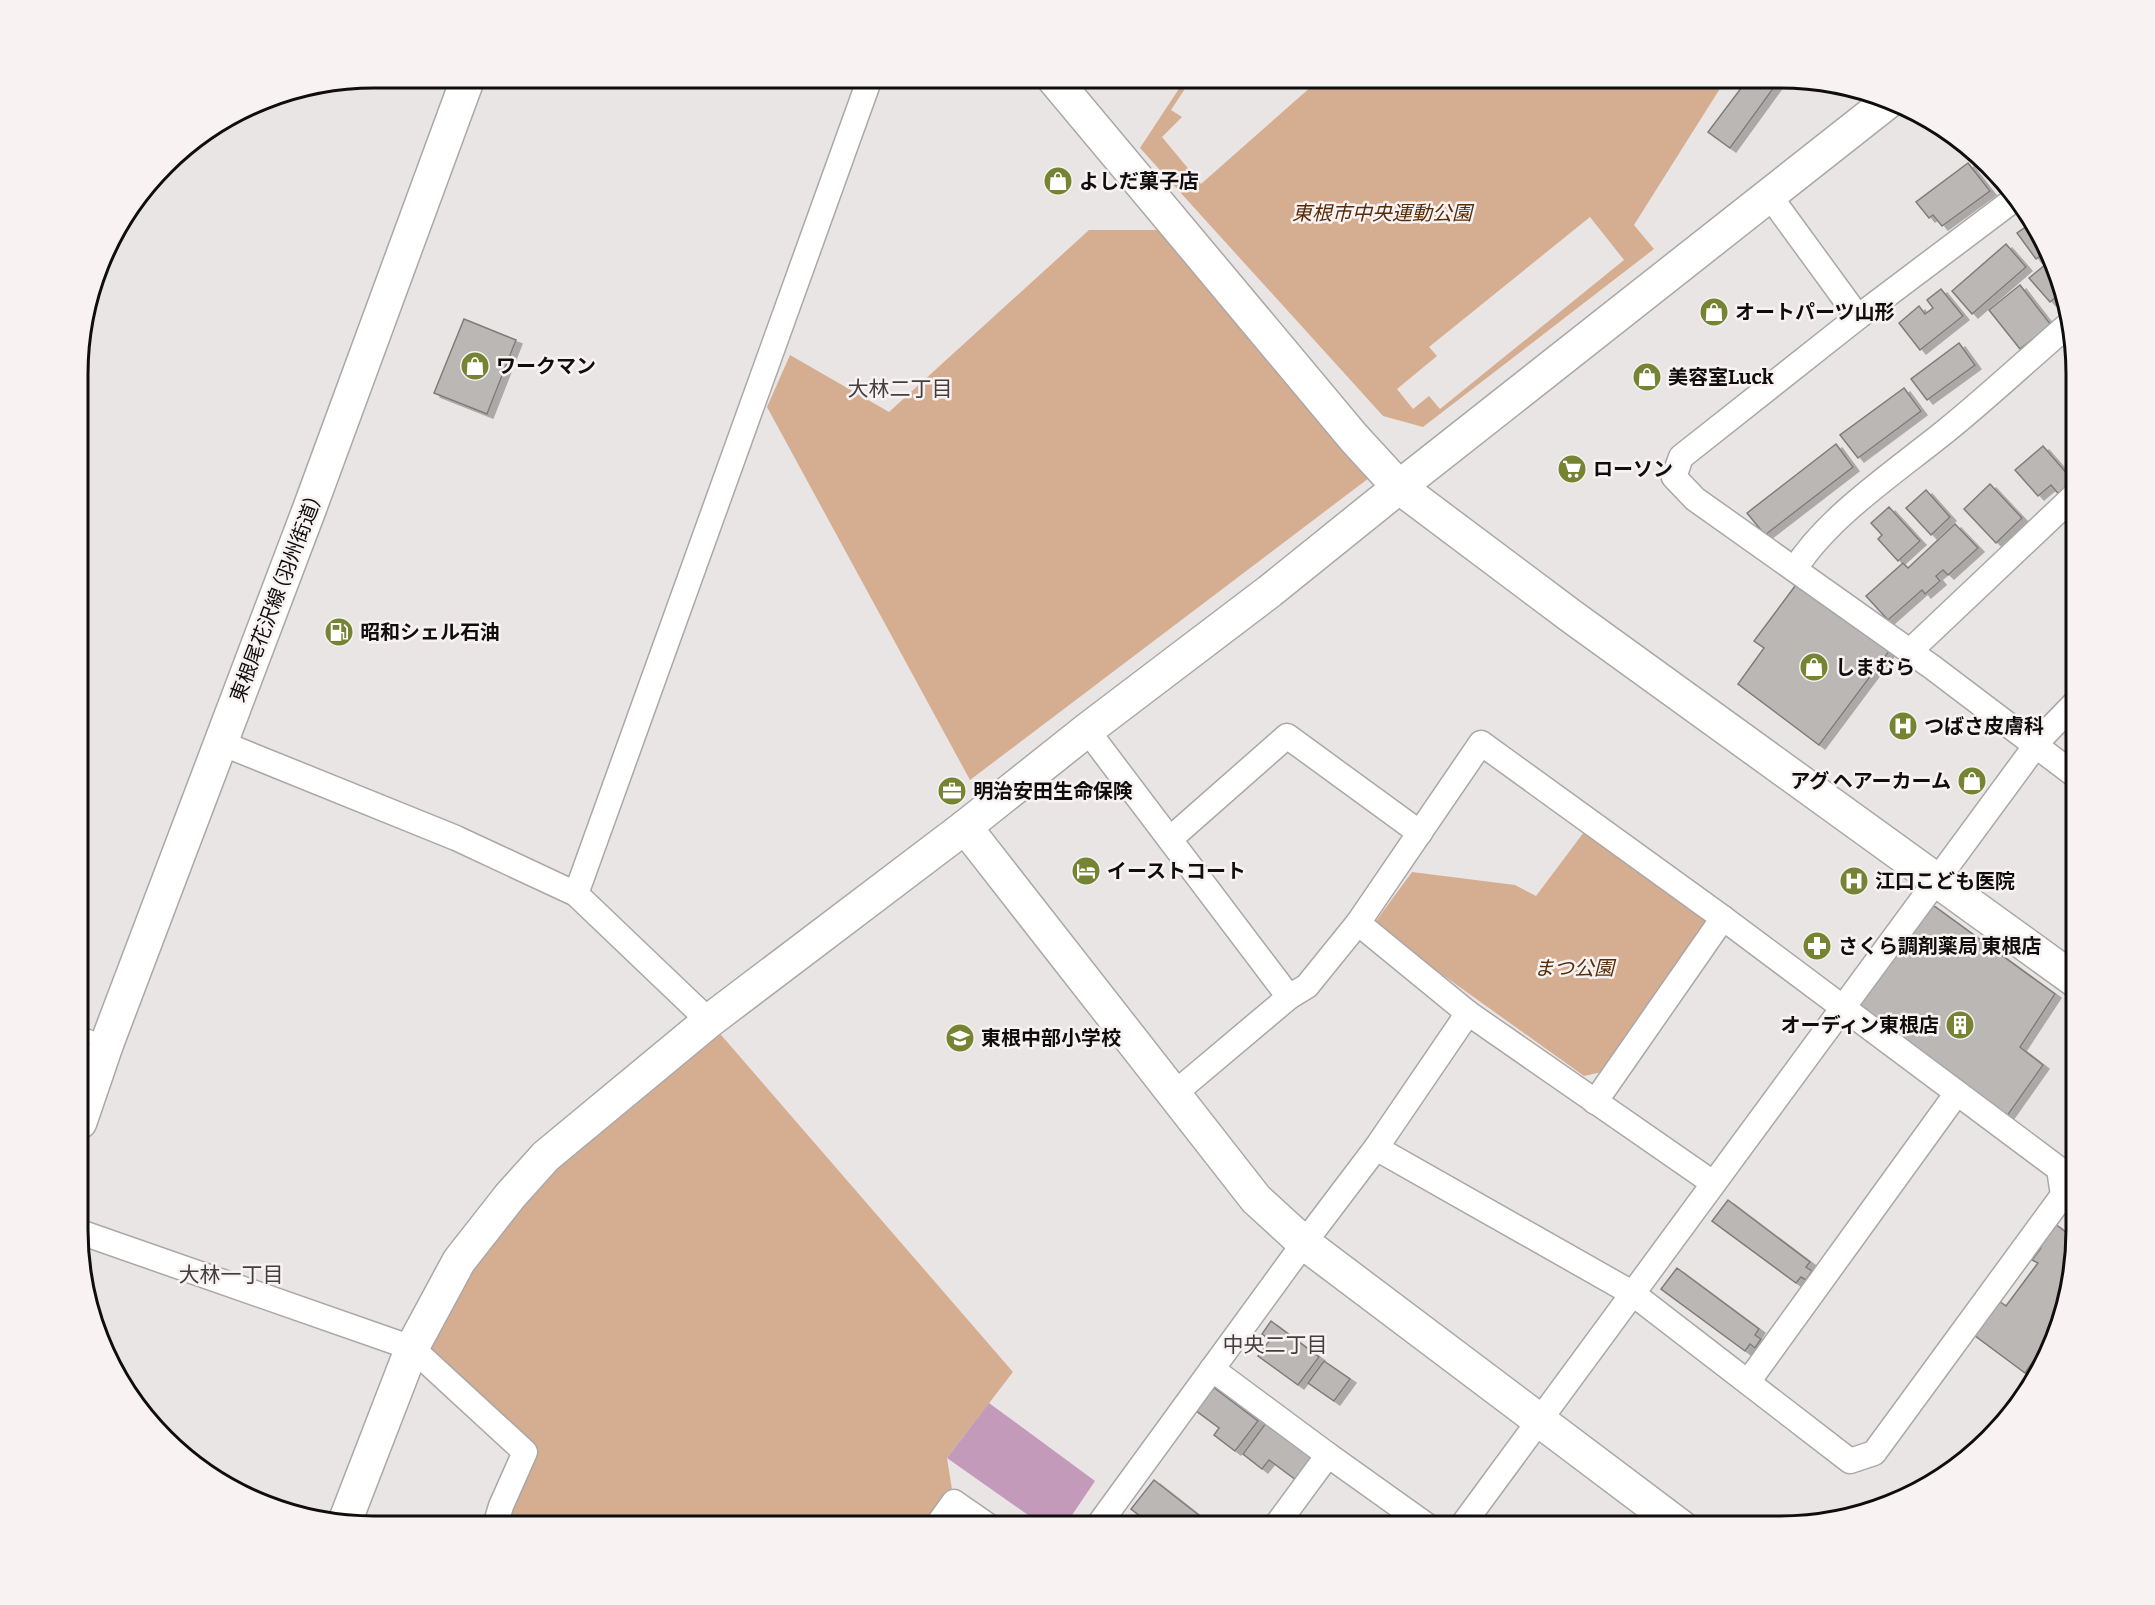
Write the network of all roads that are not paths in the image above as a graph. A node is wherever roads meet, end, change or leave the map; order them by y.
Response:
1 (464, 88) edge
2 (866, 88) edge
3 (1061, 88) edge
4 (1881, 107) edge
5 (1769, 195) junction
6 (2009, 203) edge
7 (1858, 317) junction
8 (2063, 330) edge
9 (1399, 487) junction
10 (2066, 504) edge
11 (1794, 569) junction
12 (1910, 651) junction
13 (2066, 713) edge
14 (1087, 730) junction
15 (221, 743) junction
16 (2035, 747) junction
17 (2066, 769) edge
18 (965, 827) junction
19 (1420, 833) junction
20 (1170, 839) junction
21 (1937, 879) junction
22 (576, 894) junction
23 (1723, 918) junction
24 (1358, 923) junction
25 (2066, 974) edge
26 (1289, 997) junction
27 (1842, 1008) junction
28 (1468, 1013) junction
29 (709, 1021) junction
30 (94, 1038) edge
31 (88, 1077) edge
32 (1175, 1093) junction
33 (1957, 1093) junction
34 (1595, 1101) junction
35 (1376, 1148) junction
36 (1713, 1183) junction
37 (88, 1235) edge
38 (1304, 1243) junction
39 (1632, 1293) junction
40 (412, 1348) junction
41 (1212, 1369) junction
42 (1748, 1382) junction
43 (1539, 1420) junction
44 (1328, 1455) junction
45 (347, 1515) edge
46 (498, 1516) edge
47 (944, 1516) edge
48 (974, 1516) edge
49 (1105, 1516) edge
50 (1283, 1516) edge
51 (1414, 1516) edge
52 (1469, 1516) edge
53 (1666, 1516) edge

1 - 15 street, 東根尾花沢線 (羽州街道)
2 - 22 street
3 - 9 street
4 - 5 street
5 - 7 street
5 - 9 street
6 - 7 street
7 - 11 street
8 - 11 street
9 - 14 street
9 - 21 street
10 - 12 street
11 - 12 street
12 - 16 street
13 - 16 street
14 - 18 street
14 - 20 street
15 - 22 street
15 - 30 street, 東根尾花沢線 (羽州街道)
16 - 17 street
16 - 21 street
18 - 29 street
18 - 32 street
19 - 20 street
19 - 23 street
19 - 24 street
20 - 26 street
21 - 25 street
21 - 27 street
22 - 29 street
23 - 27 street
23 - 34 street
24 - 26 street
24 - 28 street
26 - 32 street
27 - 33 street
27 - 36 street
28 - 34 street
28 - 35 street
29 - 40 street
30 - 31 street, 東根尾花沢線 (羽州街道)
32 - 38 street
33 - 42 street
33 - 42 street
34 - 36 street
35 - 38 street
35 - 39 street
36 - 39 street
37 - 40 street
38 - 41 street
38 - 43 street
39 - 42 street
39 - 43 street
40 - 45 street
40 - 46 street
41 - 44 street
41 - 49 street
43 - 52 street
43 - 53 street
44 - 50 street
44 - 51 street
47 - 48 street

